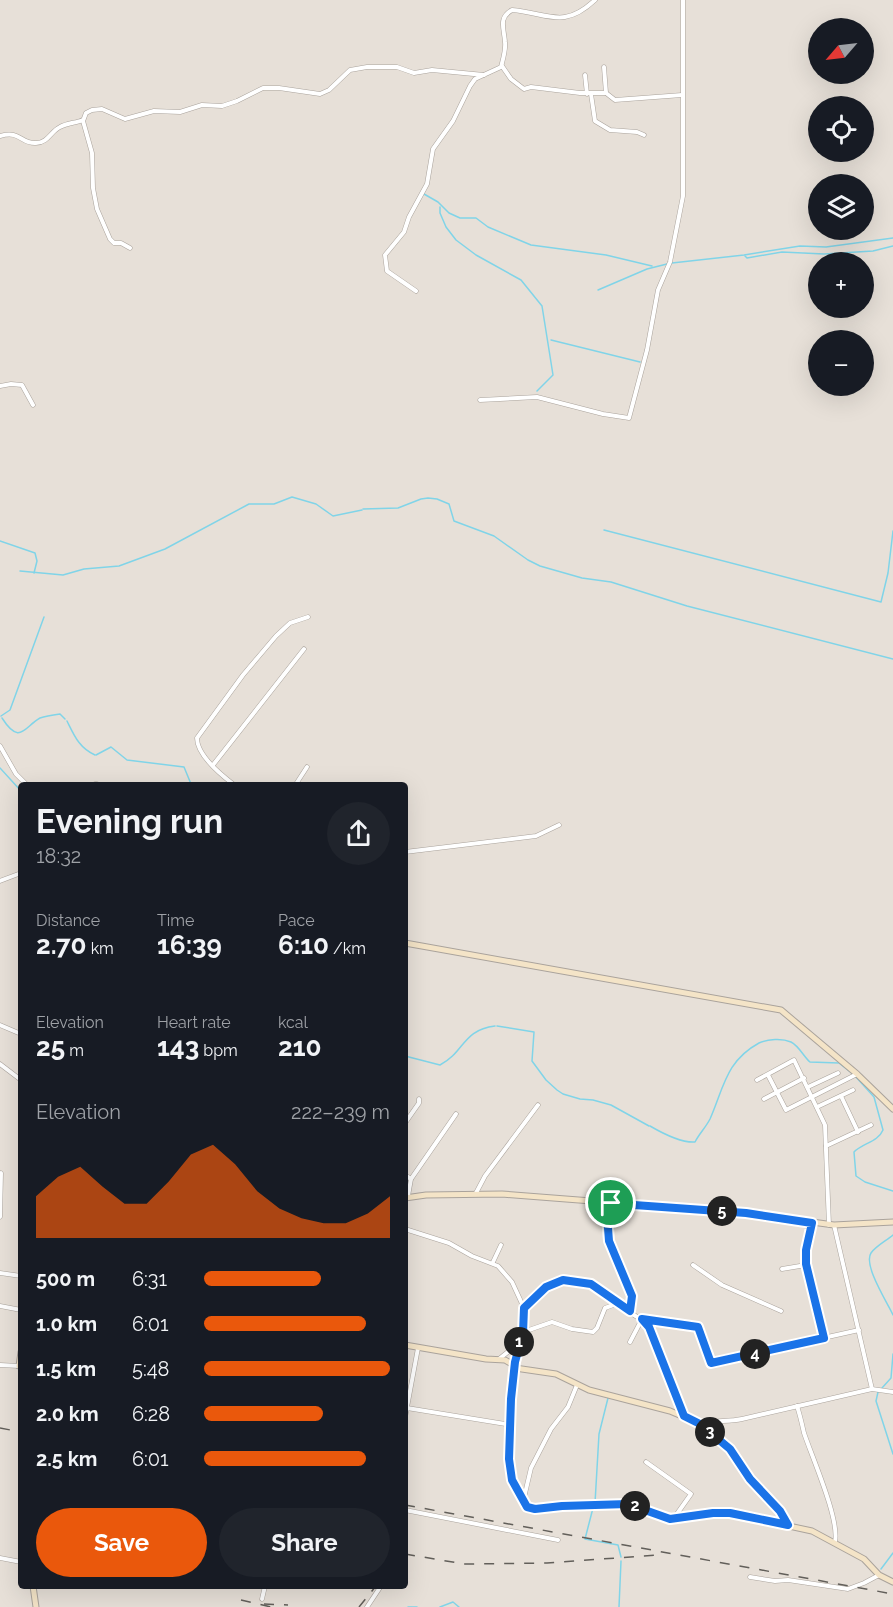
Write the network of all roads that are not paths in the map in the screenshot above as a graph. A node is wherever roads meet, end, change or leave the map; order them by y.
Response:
1 (595, 0) edge
2 (683, 0) edge
3 (501, 65) junction
4 (604, 67) dead end
5 (484, 75) junction
6 (585, 75) dead end
7 (606, 93) junction
8 (589, 94) junction
9 (682, 95) junction
10 (83, 120) junction
11 (644, 135) dead end
12 (0, 136) edge
13 (130, 248) dead end
14 (416, 291) dead end
15 (0, 386) edge
16 (480, 400) dead end
17 (33, 405) dead end
18 (308, 616) dead end
19 (304, 649) dead end
20 (0, 746) edge
21 (213, 765) junction
22 (307, 767) dead end
23 (24, 782) edge
24 (231, 782) edge
25 (297, 782) edge
26 (559, 825) dead end
27 (408, 852) edge
28 (18, 874) edge
29 (0, 881) edge
30 (408, 944) edge
31 (0, 1025) edge
32 (18, 1033) edge
33 (0, 1064) edge
34 (838, 1073) dead end
35 (768, 1074) junction
36 (857, 1074) junction
37 (18, 1078) edge
38 (804, 1078) junction
39 (757, 1080) dead end
40 (808, 1087) junction
41 (853, 1090) dead end
42 (777, 1093) junction
43 (841, 1096) junction
44 (813, 1097) junction
45 (419, 1099) dead end
46 (764, 1099) dead end
47 (538, 1105) dead end
48 (817, 1107) junction
49 (893, 1109) edge
50 (456, 1114) dead end
51 (408, 1119) edge
52 (872, 1125) dead end
53 (858, 1132) junction
54 (826, 1146) junction
55 (1, 1173) edge
56 (408, 1178) edge
57 (411, 1179) junction
58 (408, 1192) edge
59 (476, 1193) junction
60 (408, 1197) edge
61 (606, 1203) junction
62 (0, 1217) edge
63 (893, 1222) edge
64 (812, 1223) junction
65 (831, 1225) junction
66 (408, 1230) edge
67 (501, 1245) dead end
68 (493, 1262) junction
69 (693, 1265) dead end
70 (806, 1265) junction
71 (782, 1269) dead end
72 (0, 1273) edge
73 (18, 1276) edge
74 (616, 1304) junction
75 (0, 1306) edge
76 (524, 1308) junction
77 (18, 1309) edge
78 (630, 1311) junction
79 (781, 1311) dead end
80 (642, 1319) junction
81 (859, 1330) junction
82 (523, 1333) junction
83 (824, 1338) junction
84 (519, 1342) junction
85 (630, 1342) dead end
86 (408, 1346) edge
87 (418, 1348) junction
88 (496, 1360) junction
89 (0, 1365) edge
90 (18, 1366) edge
91 (515, 1368) junction
92 (577, 1385) junction
93 (872, 1389) junction
94 (893, 1392) edge
95 (408, 1403) edge
96 (797, 1406) junction
97 (408, 1408) edge
98 (684, 1416) junction
99 (700, 1424) junction
100 (512, 1425) junction
101 (646, 1462) dead end
102 (523, 1502) junction
103 (408, 1511) edge
104 (674, 1519) junction
105 (788, 1525) junction
106 (558, 1540) dead end
107 (835, 1542) junction
108 (0, 1558) edge
109 (18, 1561) edge
110 (879, 1575) junction
111 (750, 1577) dead end
112 (893, 1582) edge
113 (33, 1589) edge
114 (264, 1589) edge
115 (379, 1589) edge
116 (262, 1599) dead end
117 (36, 1607) edge
118 (368, 1607) edge

1 - 3 street
2 - 9 street
3 - 5 street
3 - 8 street
4 - 7 street
5 - 10 street
5 - 14 street
6 - 8 street
7 - 8 street
7 - 9 street
8 - 11 street
9 - 16 street
10 - 12 street
10 - 13 street
15 - 17 street
18 - 21 street
19 - 21 street
20 - 23 street
21 - 24 street
22 - 25 street
26 - 27 street
28 - 29 street
30 - 36 street
31 - 32 street
33 - 37 street
34 - 40 street
35 - 38 street
35 - 39 street
35 - 42 street
36 - 44 street
36 - 49 street
38 - 40 street
38 - 42 street
40 - 44 street
41 - 43 street
42 - 44 street
42 - 46 street
43 - 48 street
43 - 53 street
44 - 48 street
45 - 51 street
47 - 59 street
48 - 54 street
50 - 57 street
52 - 53 street
53 - 54 street
54 - 65 street
55 - 62 street
56 - 57 street
57 - 58 street
59 - 60 street
59 - 61 street
61 - 64 street
61 - 78 street
63 - 65 street
64 - 65 street
64 - 70 street
65 - 81 street
66 - 68 street
67 - 68 street
68 - 76 street
69 - 79 street
70 - 71 street
70 - 83 street
72 - 73 street
74 - 76 street
74 - 78 street
74 - 82 street
75 - 77 street
76 - 82 street
78 - 80 street
80 - 83 street
80 - 85 street
80 - 98 street
81 - 83 street
81 - 93 street
82 - 84 street
84 - 88 street
84 - 91 street
86 - 87 street
87 - 88 street
87 - 95 street
88 - 91 street
89 - 90 street
91 - 92 street
91 - 100 street
92 - 98 street
92 - 102 street
93 - 94 street
93 - 96 street
96 - 99 street
96 - 107 street
97 - 100 street
98 - 99 street
99 - 105 street
100 - 102 street
101 - 104 street
102 - 104 street
103 - 106 street
104 - 105 street
105 - 107 street
107 - 110 street
108 - 109 street
110 - 111 street
110 - 112 street
113 - 117 street
114 - 116 street
115 - 118 street

